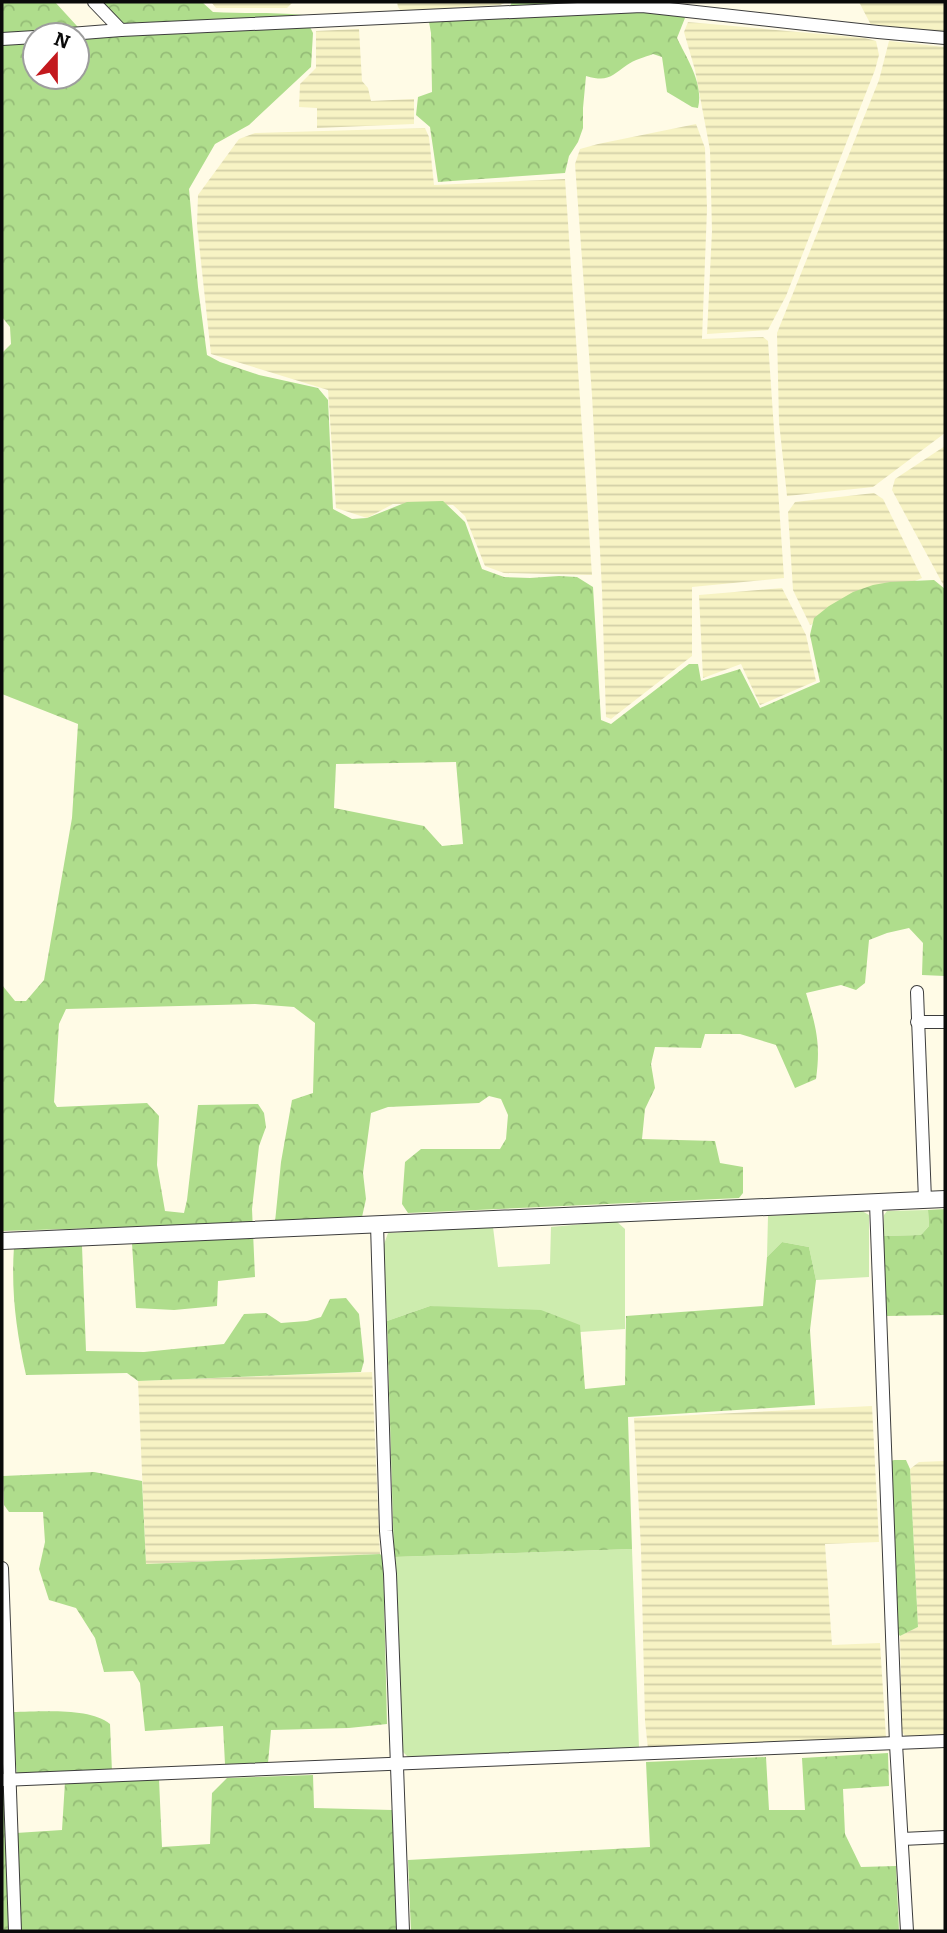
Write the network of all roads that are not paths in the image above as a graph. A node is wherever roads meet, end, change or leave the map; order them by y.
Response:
1 (94, 2) edge
2 (121, 30) junction
3 (91, 32) edge
4 (21, 38) edge
5 (945, 38) edge
6 (2, 39) edge
7 (917, 992) dead end
8 (917, 1022) junction
9 (945, 1022) edge
10 (945, 1199) edge
11 (925, 1200) junction
12 (876, 1203) junction
13 (377, 1224) junction
14 (2, 1241) edge
15 (2, 1568) edge
16 (945, 1741) edge
17 (896, 1744) junction
18 (397, 1764) junction
19 (5, 1779) edge
20 (945, 1837) edge
21 (902, 1839) junction
22 (15, 1931) edge
23 (403, 1931) edge
24 (907, 1931) edge

1 - 2 street
2 - 3 street
2 - 5 street
4 - 6 street
7 - 8 street
8 - 9 street
8 - 11 street
10 - 11 street
11 - 12 street
12 - 13 street
12 - 17 street
13 - 14 street
13 - 18 street
15 - 19 street
16 - 17 street
17 - 18 street
17 - 21 street
18 - 19 street
18 - 23 street
19 - 22 street
20 - 21 street
21 - 24 street

